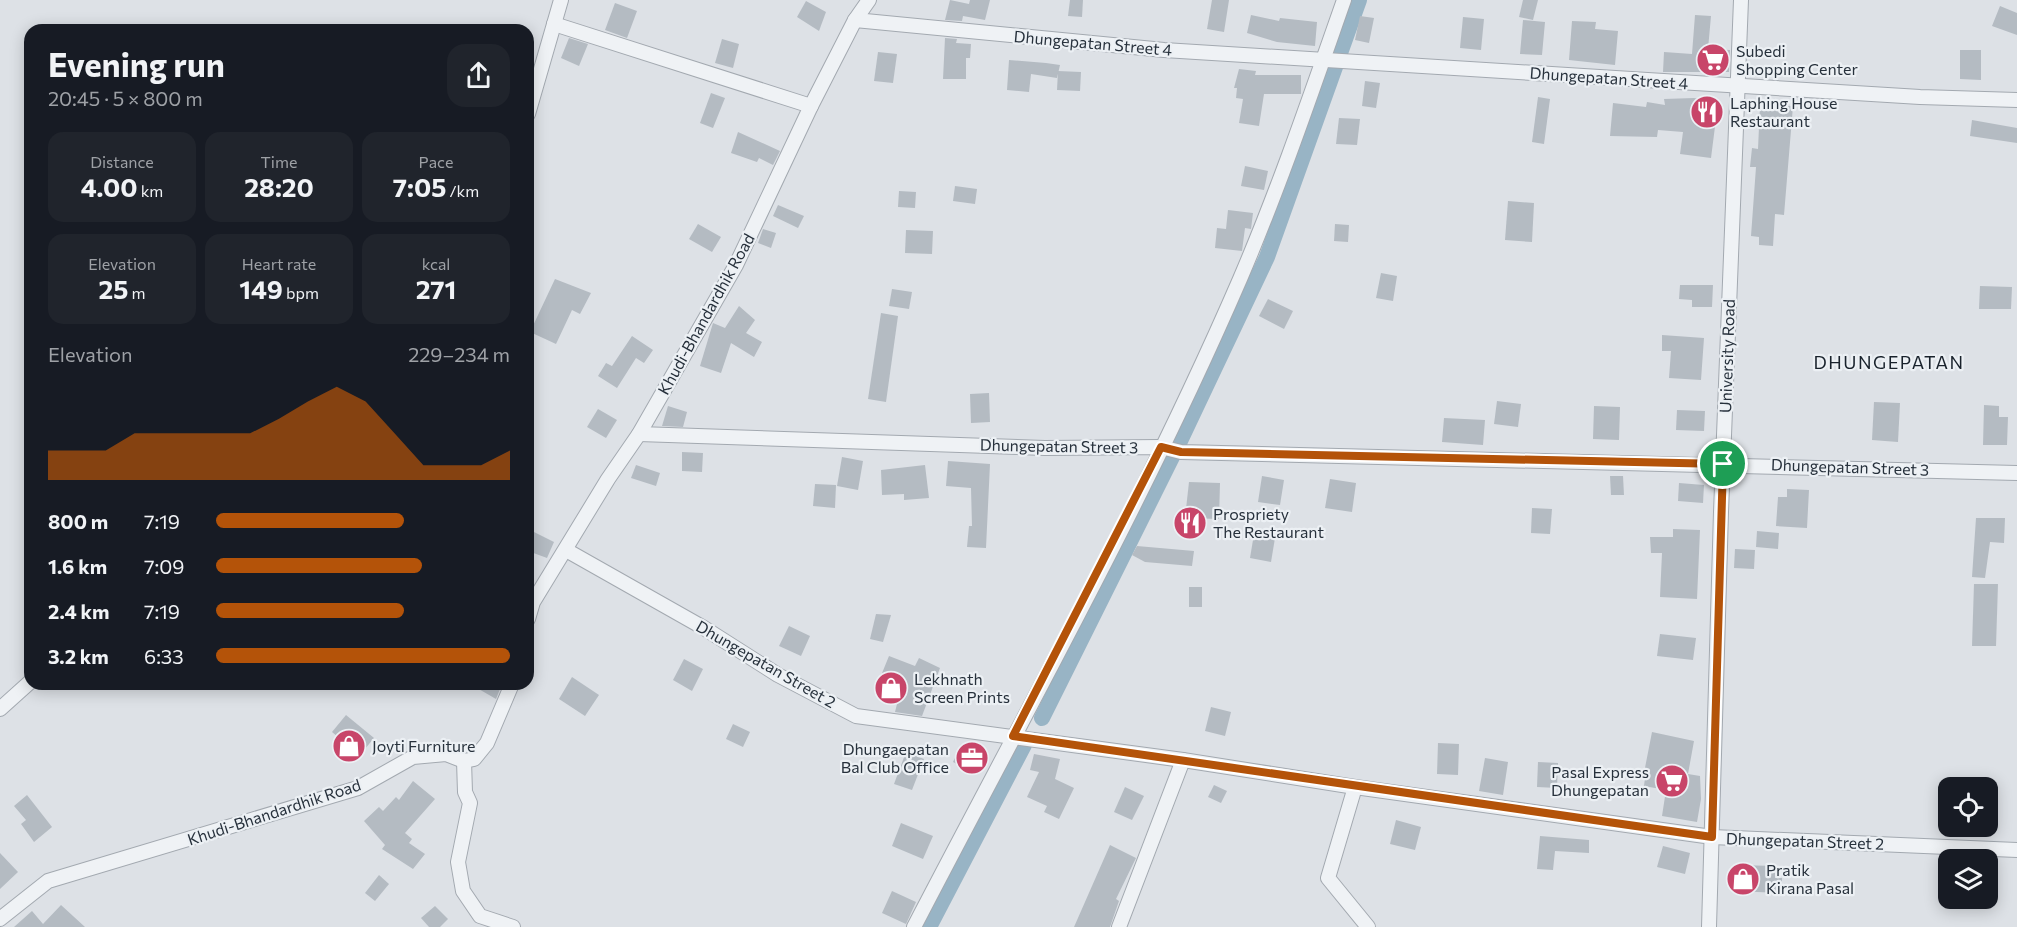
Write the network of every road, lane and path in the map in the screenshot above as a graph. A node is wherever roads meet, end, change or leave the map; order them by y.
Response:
1 (561, 0) edge
2 (869, 0) edge
3 (1344, 0) edge
4 (1741, 0) edge
5 (855, 20) junction
6 (554, 24) junction
7 (1333, 60) junction
8 (1738, 86) junction
9 (534, 93) edge
10 (2017, 100) edge
11 (811, 106) junction
12 (639, 434) junction
13 (1161, 447) junction
14 (1723, 464) junction
15 (2017, 472) edge
16 (566, 550) junction
17 (534, 600) edge
18 (24, 687) edge
19 (509, 690) edge
20 (0, 709) edge
21 (1013, 736) junction
22 (1183, 760) junction
23 (464, 761) junction
24 (1355, 787) junction
25 (1712, 837) junction
26 (2017, 850) edge
27 (1, 916) edge
28 (513, 927) edge
29 (914, 927) edge
30 (1119, 927) edge
31 (1368, 927) edge
32 (1709, 927) edge

1 - 6 street
2 - 5 street, Khudi-Bhandardhik Road
3 - 7 street
4 - 8 street, University Road
5 - 7 street, Dhungepatan Street 4
5 - 11 street, Khudi-Bhandardhik Road
6 - 9 street
6 - 11 street
7 - 8 street, Dhungepatan Street 4
7 - 13 street
8 - 10 street, Dhungepatan Street 4
8 - 14 street, University Road
11 - 12 street, Khudi-Bhandardhik Road
12 - 13 street, Dhungepatan Street 3
12 - 16 street, Khudi-Bhandardhik Road
13 - 14 street, Dhungepatan Street 3
13 - 21 street
14 - 15 street, Dhungepatan Street 3
14 - 25 street, University Road
16 - 17 street, Khudi-Bhandardhik Road
16 - 21 street, Dhungepatan Street 2
18 - 20 street
19 - 23 street
21 - 22 street, Dhungepatan Street 2
21 - 29 street
22 - 24 street, Dhungepatan Street 2
22 - 30 street
23 - 27 street, Khudi-Bhandardhik Road
23 - 28 street
24 - 25 street, Dhungepatan Street 2
24 - 31 street
25 - 26 street, Dhungepatan Street 2
25 - 32 street, University Road

